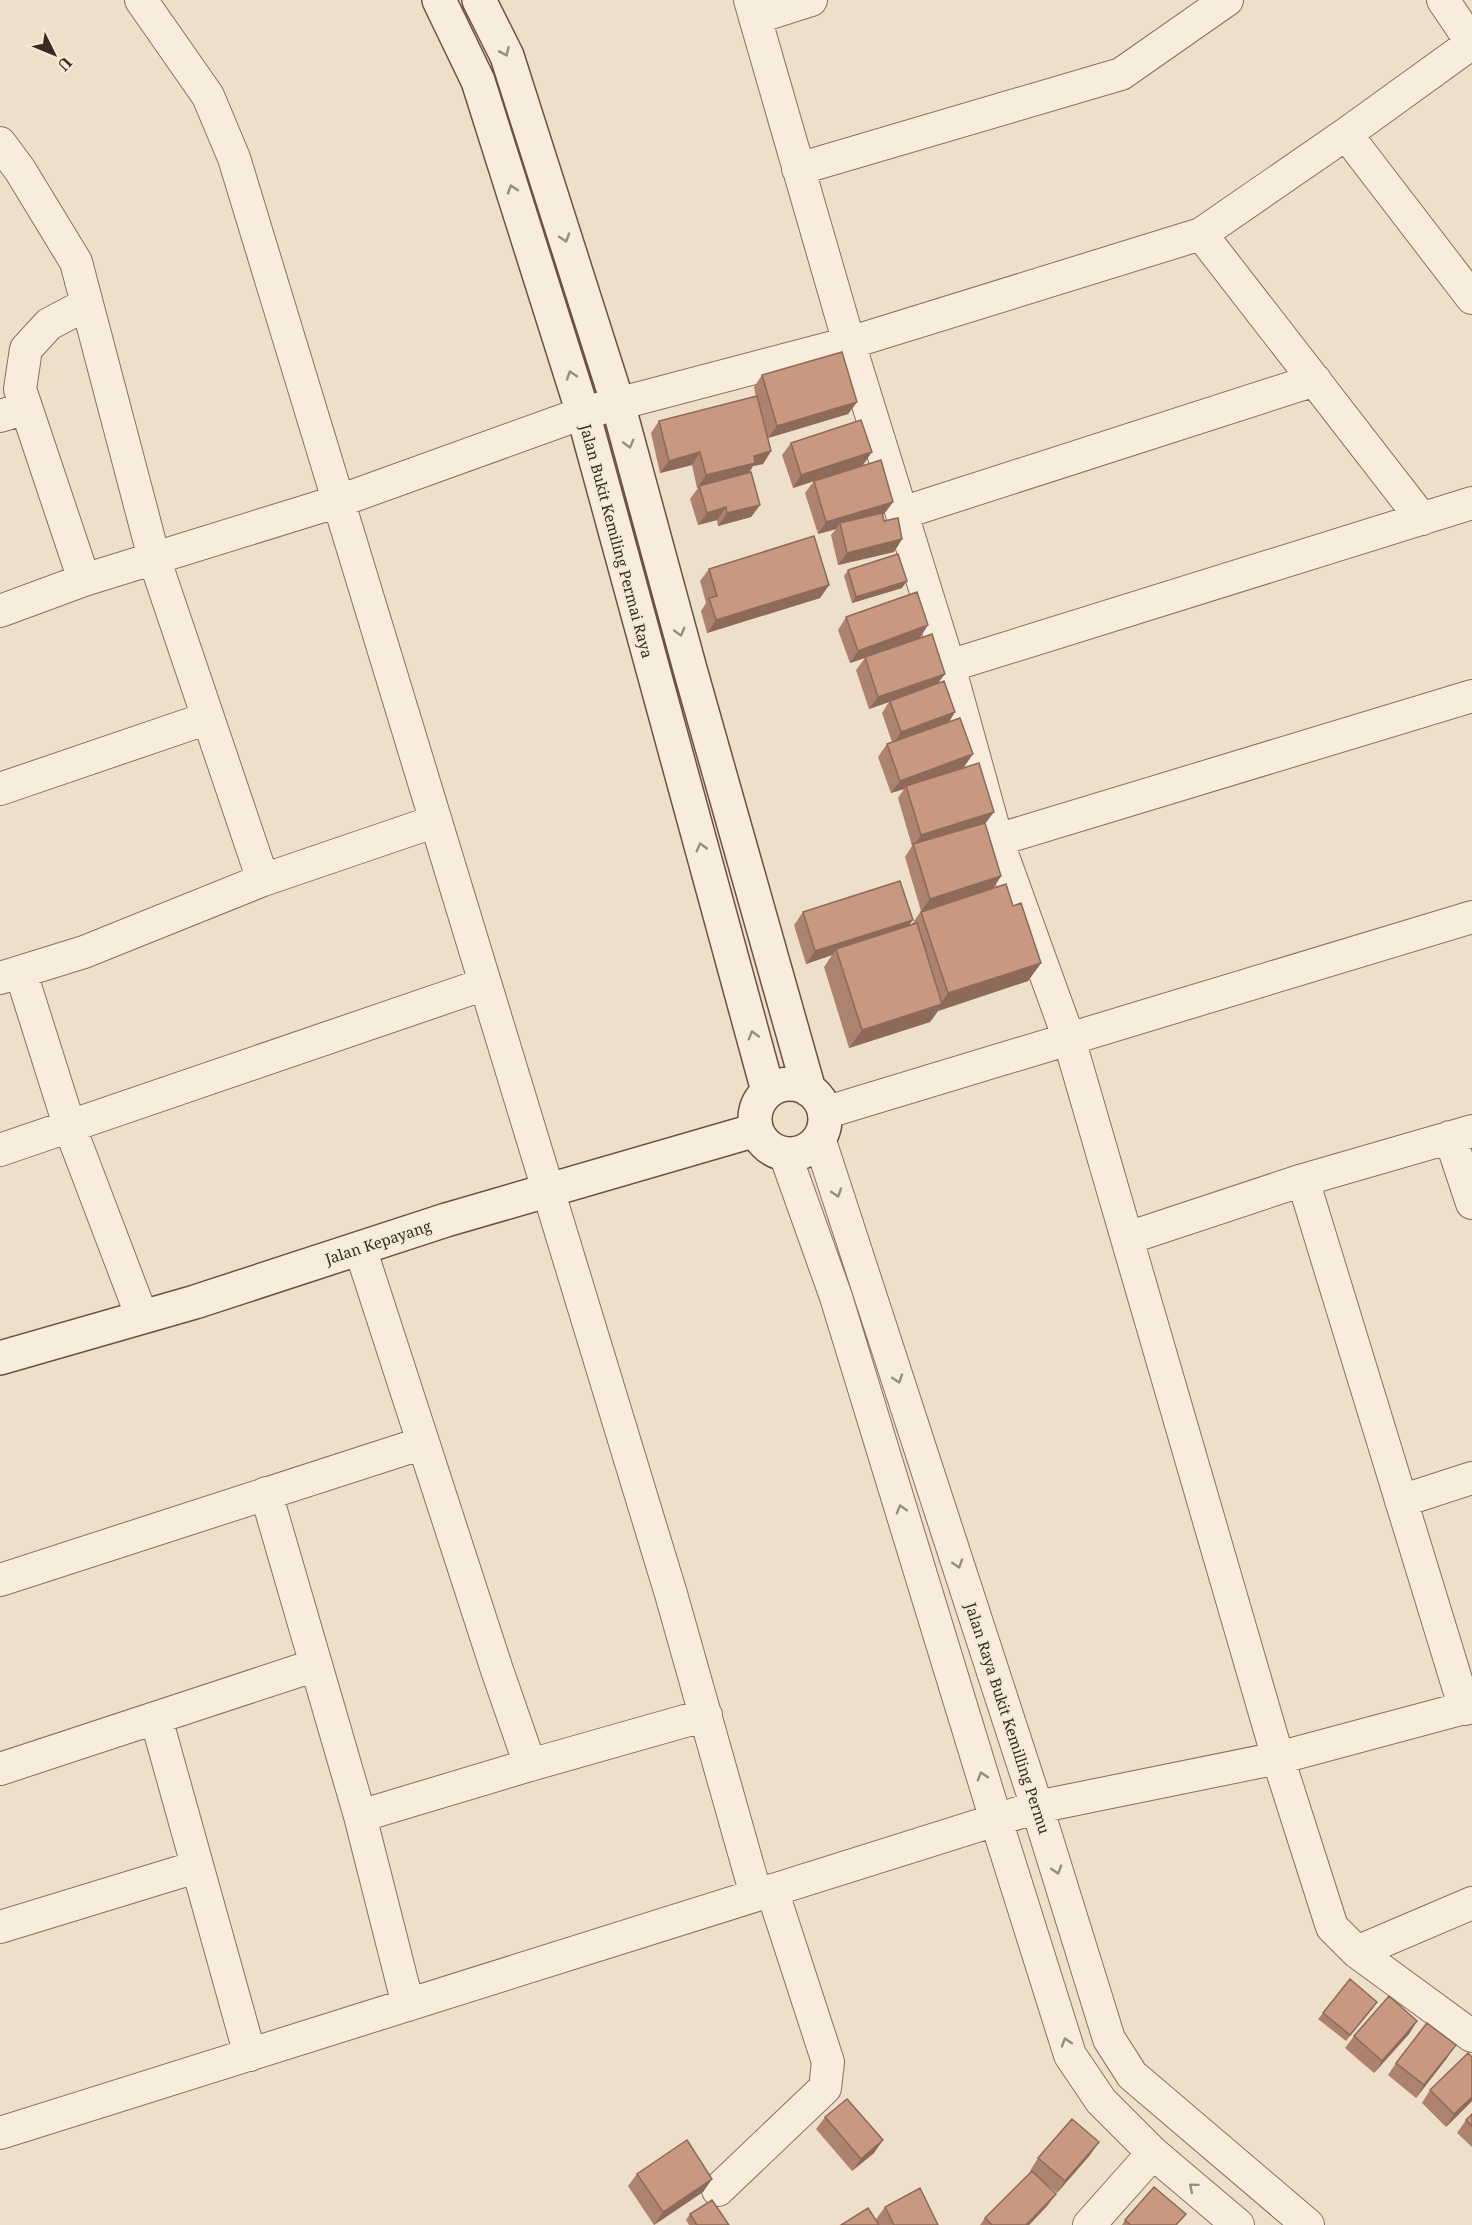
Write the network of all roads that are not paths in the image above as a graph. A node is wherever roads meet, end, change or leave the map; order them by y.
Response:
1 (141, 0) edge
2 (439, 0) edge
3 (479, 0) edge
4 (811, 0) edge
5 (1227, 0) edge
6 (1443, 0) edge
7 (752, 9) edge
8 (1472, 43) edge
9 (1346, 134) junction
10 (0, 143) edge
11 (798, 169) junction
12 (1201, 234) junction
13 (1472, 298) edge
14 (87, 304) junction
15 (849, 343) junction
16 (1315, 380) junction
17 (618, 404) junction
18 (13, 412) edge
19 (582, 413) junction
20 (339, 501) junction
21 (1472, 503) edge
22 (902, 513) junction
23 (1422, 519) junction
24 (154, 558) junction
25 (84, 580) junction
26 (0, 611) edge
27 (949, 666) junction
28 (1472, 696) edge
29 (208, 718) junction
30 (0, 789) edge
31 (436, 821) junction
32 (997, 840) junction
33 (263, 880) junction
34 (1472, 917) edge
35 (10, 976) edge
36 (485, 984) junction
37 (1069, 1039) junction
38 (768, 1091) junction
39 (818, 1113) junction
40 (69, 1125) junction
41 (756, 1130) junction
42 (1461, 1134) edge
43 (0, 1150) edge
44 (785, 1154) junction
45 (1303, 1180) junction
46 (548, 1192) junction
47 (1472, 1203) edge
48 (1128, 1238) junction
49 (360, 1248) junction
50 (142, 1317) junction
51 (0, 1358) edge
52 (423, 1443) junction
53 (1472, 1478) edge
54 (266, 1494) junction
55 (1401, 1501) junction
56 (0, 1580) edge
57 (316, 1665) junction
58 (1468, 1708) edge
59 (706, 1715) junction
60 (156, 1718) junction
61 (1278, 1758) junction
62 (530, 1765) junction
63 (0, 1769) edge
64 (1037, 1807) junction
65 (360, 1816) junction
66 (996, 1820) junction
67 (196, 1867) junction
68 (764, 1893) junction
69 (1472, 1903) edge
70 (0, 1928) edge
71 (1357, 1952) junction
72 (408, 2005) junction
73 (1467, 2023) edge
74 (250, 2055) junction
75 (0, 2133) edge
76 (1153, 2153) junction
77 (718, 2190) dead end
78 (1089, 2225) edge
79 (1238, 2225) edge
80 (1308, 2225) edge

1 - 20 street
19 -> 2 street, Jalan Bukit Kemiling Permai Raya
3 -> 17 street
4 - 7 street
5 - 11 street
6 - 8 street
7 - 11 street
8 - 9 street
9 - 12 street
9 - 13 street
10 - 14 street
11 - 15 street
12 - 15 street
12 - 16 street
14 - 18 street
14 - 24 street
15 - 17 street
15 - 22 street
16 - 22 street
16 - 23 street
17 - 19 street
17 -> 39 street
18 - 25 street
19 - 20 street
38 -> 19 street, Jalan Bukit Kemiling Permai Raya
20 - 24 street
20 - 31 street
21 - 23 street
22 - 27 street
23 - 27 street
24 - 25 street
24 - 29 street
25 - 26 street
27 - 32 street
28 - 32 street
29 - 30 street
29 - 33 street
31 - 33 street
31 - 36 street
32 - 37 street
33 - 35 street
34 - 37 street
35 - 40 street
36 - 40 street
36 - 46 street
37 - 39 street
37 - 48 street
38 - 39 street
38 - 41 street
39 - 44 street
39 -> 64 street, Jalan Raya Bukit Kemilling Permu
40 - 43 street
40 - 50 street
41 - 44 street
41 - 46 street, Jalan Kepayang
42 - 45 street
42 - 47 street
66 -> 44 street
45 - 48 street
45 - 55 street
46 - 49 street, Jalan Kepayang
46 - 59 street
48 - 61 street
49 - 50 street, Jalan Kepayang
49 - 52 street
50 - 51 street, Jalan Kepayang
52 - 54 street
52 - 62 street
53 - 55 street
54 - 56 street
54 - 57 street
55 - 58 street
57 - 60 street
57 - 65 street
58 - 61 street
59 - 62 street
59 - 68 street
60 - 63 street
60 - 67 street
61 - 64 street
61 - 71 street
62 - 65 street
64 - 66 street
64 -> 80 street, Jalan Raya Bukit Kemilling Permu
65 - 72 street
66 - 68 street
76 -> 66 street
67 - 70 street
67 - 74 street
68 - 72 street
68 - 77 street
69 - 71 street
71 - 73 street
72 - 74 street
74 - 75 street
76 - 78 street
79 -> 76 street

